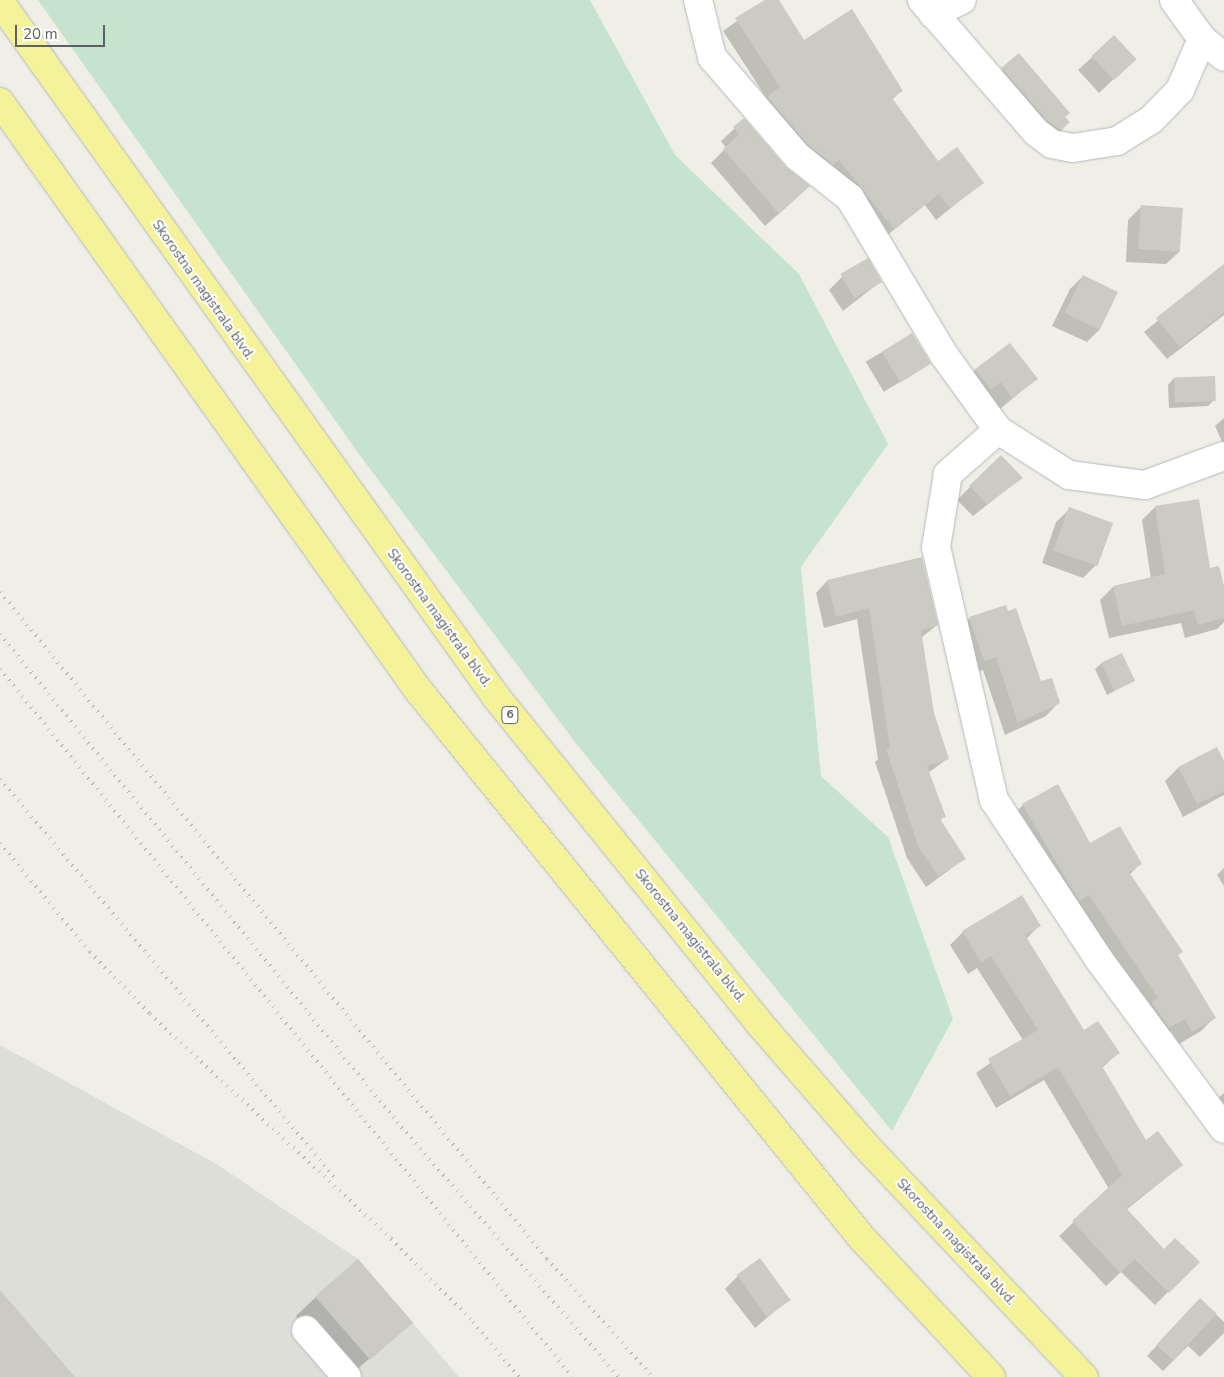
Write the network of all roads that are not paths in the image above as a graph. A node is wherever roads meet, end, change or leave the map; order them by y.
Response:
1 (698, 0) edge
2 (962, 0) edge
3 (1174, 0) edge
4 (0, 2) edge
5 (928, 7) edge
6 (1202, 39) junction
7 (1224, 57) edge
8 (0, 102) edge
9 (998, 430) junction
10 (1224, 456) edge
11 (1224, 1129) edge
12 (306, 1330) dead end
13 (347, 1377) edge
14 (991, 1377) edge
15 (1084, 1377) edge

1 - 9 street
2 - 5 street
3 - 6 street
4 - 15 highway, Skorostna magistrala blvd. / 6
5 - 6 street
6 - 7 street
8 - 14 highway
9 - 10 street
9 - 11 street
12 - 13 street

